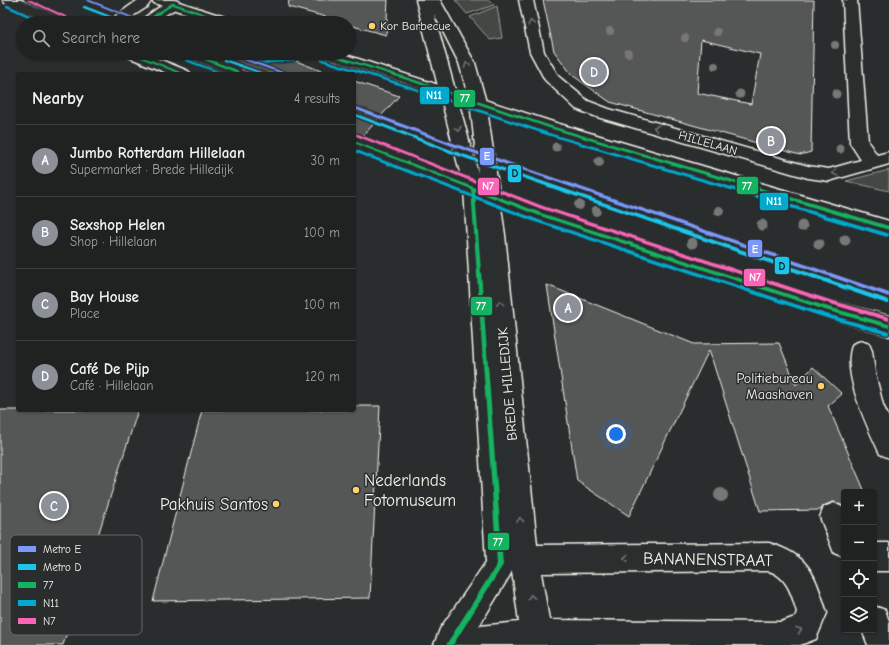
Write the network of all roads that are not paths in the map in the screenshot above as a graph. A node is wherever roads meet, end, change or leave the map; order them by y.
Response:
1 (10, 0) edge
2 (145, 0) edge
3 (159, 0) edge
4 (423, 0) edge
5 (433, 0) edge
6 (526, 0) edge
7 (850, 0) edge
8 (173, 4) junction
9 (47, 16) edge
10 (124, 16) edge
11 (154, 16) edge
12 (209, 16) edge
13 (148, 60) edge
14 (207, 60) edge
15 (346, 60) edge
16 (178, 72) edge
17 (237, 72) edge
18 (448, 92) junction
19 (478, 102) junction
20 (356, 143) edge
21 (881, 160) edge
22 (482, 192) junction
23 (889, 228) edge
24 (889, 326) edge
25 (861, 351) dead end
26 (889, 444) edge
27 (834, 517) dead end
28 (841, 535) edge
29 (877, 557) edge
30 (889, 557) edge
31 (524, 559) junction
32 (877, 629) edge
33 (538, 640) edge
34 (450, 643) edge
35 (883, 645) edge

1 - 9 street
2 - 10 street
3 - 8 street
4 - 18 street, BREDE HILLEDIJK
19 -> 5 street, BREDE HILLEDIJK
21 -> 6 street, HILLELAAN
7 - 21 street
8 - 11 street
8 - 12 street
13 - 16 street
14 - 17 street
15 - 18 street
18 - 19 street
18 -> 22 street, BREDE HILLEDIJK
19 - 22 street, BREDE HILLEDIJK
19 - 23 street
20 - 22 street
22 - 24 street
31 -> 22 street, BREDE HILLEDIJK
22 - 34 street, BREDE HILLEDIJK
25 - 26 street
27 - 28 street
29 - 30 street
33 -> 31 street, BREDE HILLEDIJK
33 -> 31 street, BANANENSTRAAT
32 - 35 street
33 - 34 street, BREDE HILLEDIJK

